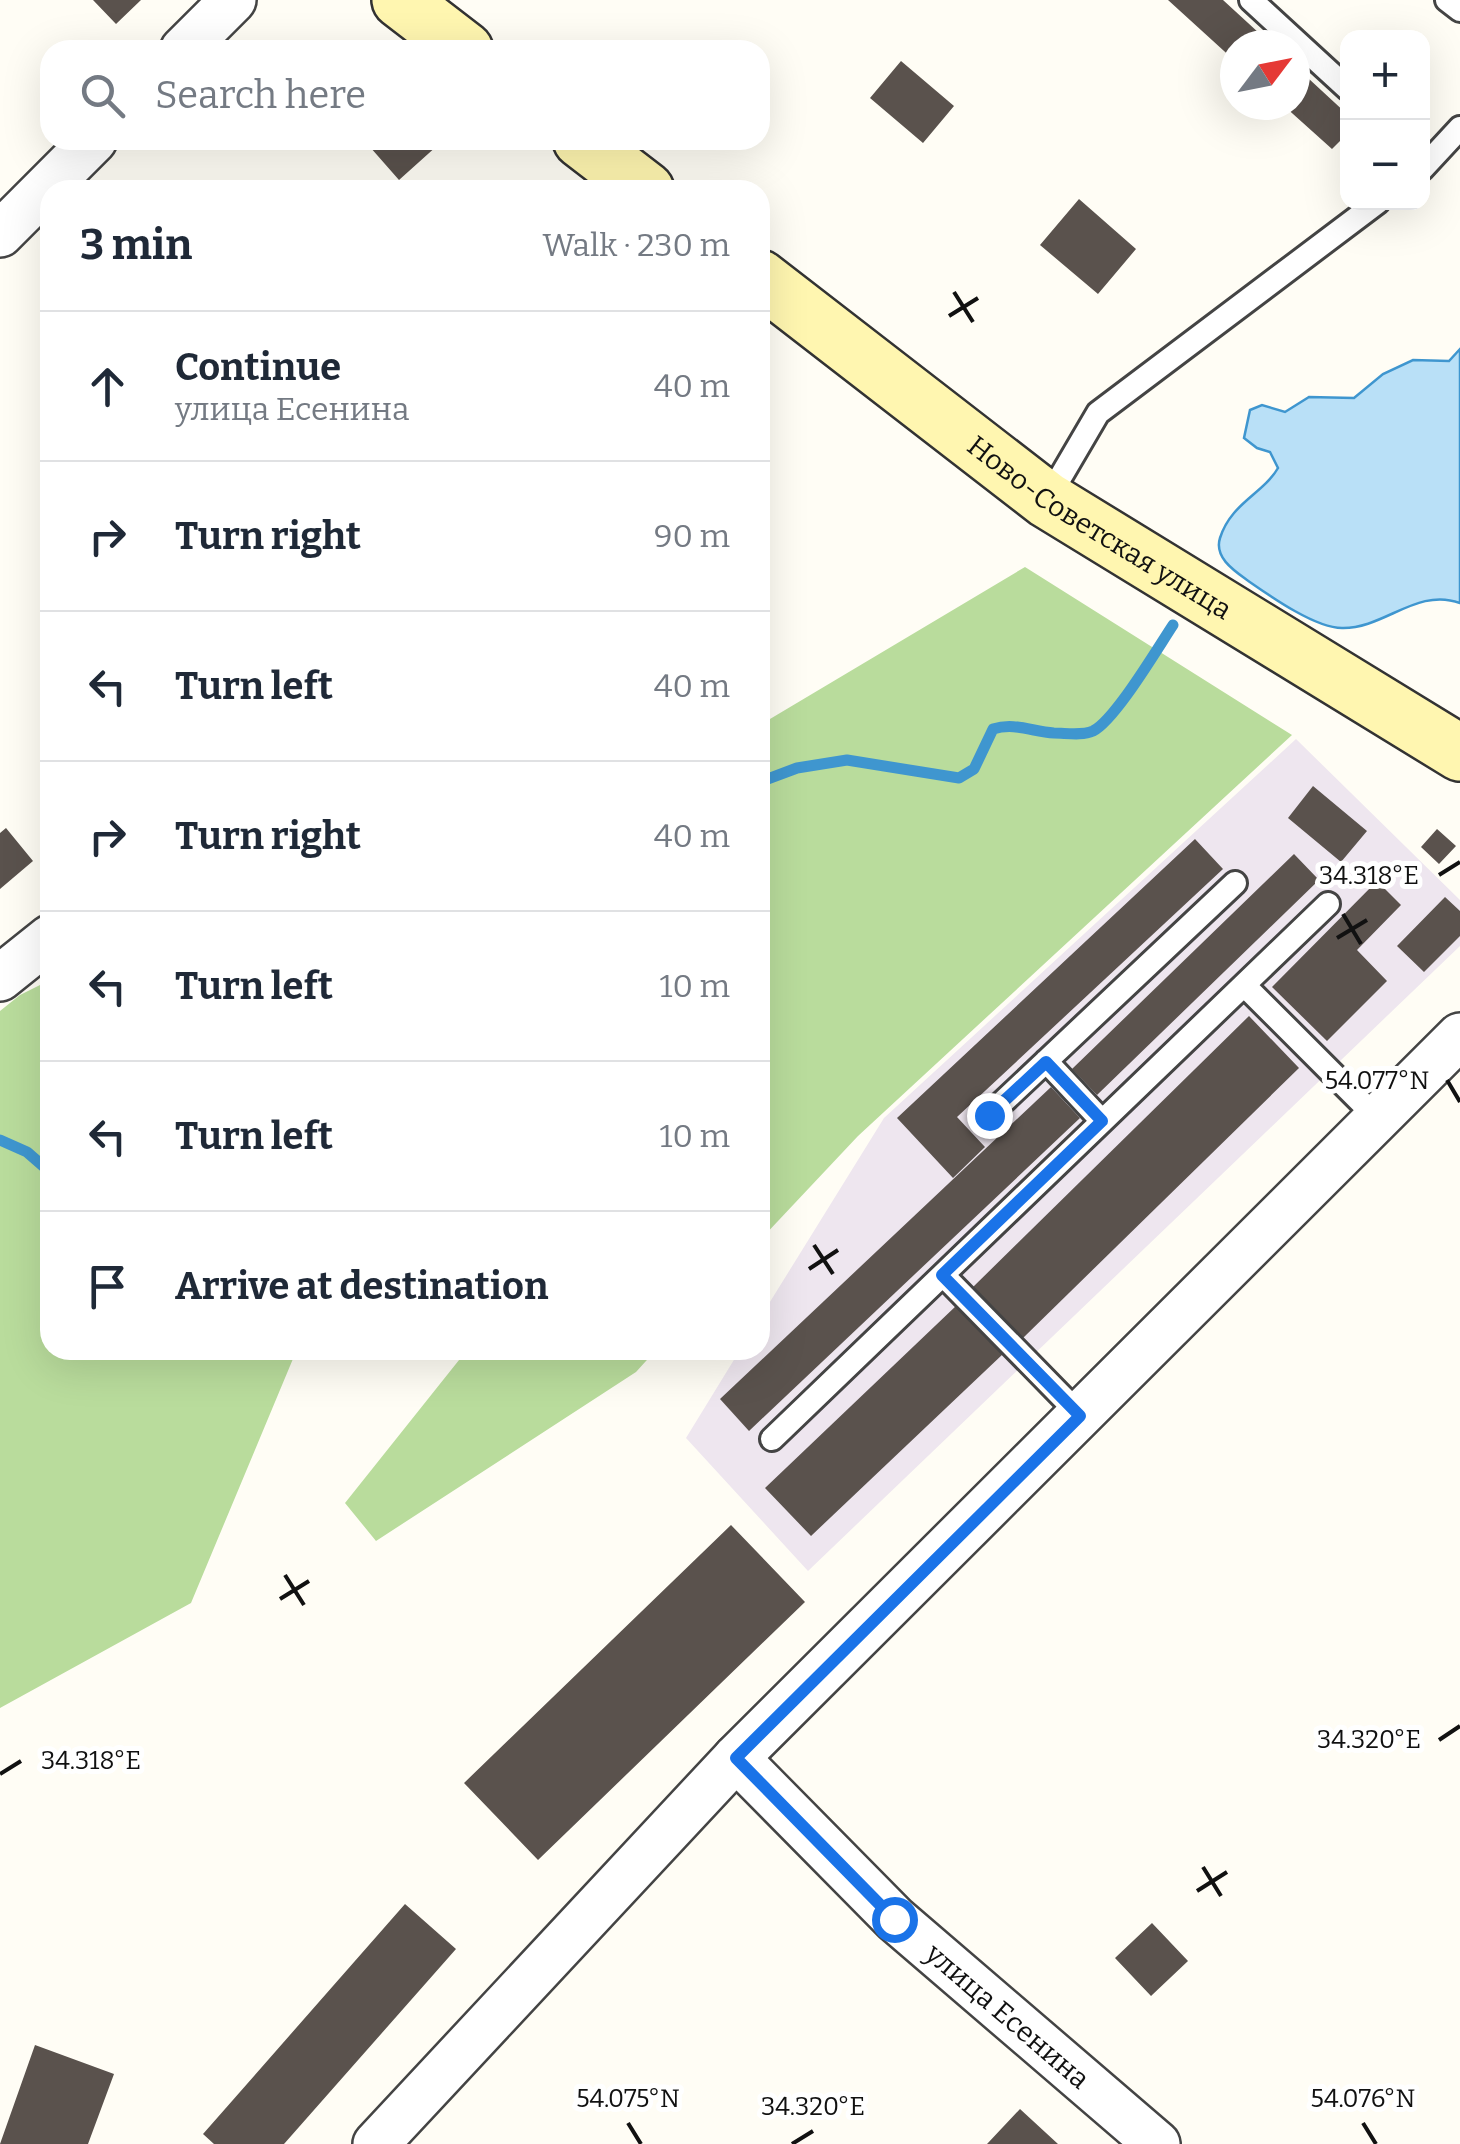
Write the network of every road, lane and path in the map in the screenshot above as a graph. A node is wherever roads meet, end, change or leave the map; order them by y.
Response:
1 (233, 0) edge
2 (400, 0) edge
3 (1251, 0) edge
4 (1447, 0) edge
5 (1460, 10) edge
6 (194, 40) edge
7 (451, 40) edge
8 (1340, 82) edge
9 (1460, 128) edge
10 (84, 150) edge
11 (594, 150) edge
12 (1430, 159) edge
13 (54, 180) edge
14 (633, 180) edge
15 (40, 194) edge
16 (1367, 210) edge
17 (0, 234) edge
18 (770, 299) edge
19 (1047, 500) junction
20 (1460, 753) edge
21 (1235, 883) dead end
22 (1328, 904) dead end
23 (40, 946) edge
24 (0, 978) edge
25 (1244, 985) junction
26 (1460, 1036) edge
27 (1046, 1062) junction
28 (989, 1115) dead end
29 (1378, 1120) junction
30 (1102, 1121) junction
31 (942, 1275) junction
32 (1080, 1416) junction
33 (772, 1439) dead end
34 (736, 1758) junction
35 (376, 2144) edge
36 (1157, 2144) edge

1 - 6 street
2 - 7 street
3 - 8 lane
4 - 5 lane
9 - 12 lane
10 - 13 street
11 - 14 street
15 - 17 street
16 - 19 lane
18 - 19 street, Ново-Советская улица
19 - 20 street, Ново-Советская улица
21 - 27 lane
22 - 25 lane
23 - 24 street
25 - 29 lane
25 - 30 lane
26 - 29 street
27 - 28 lane
27 - 30 lane
29 - 32 street
30 - 31 lane
31 - 32 lane
31 - 33 lane
32 - 34 street
34 - 35 street
34 - 36 street, улица Есенина

